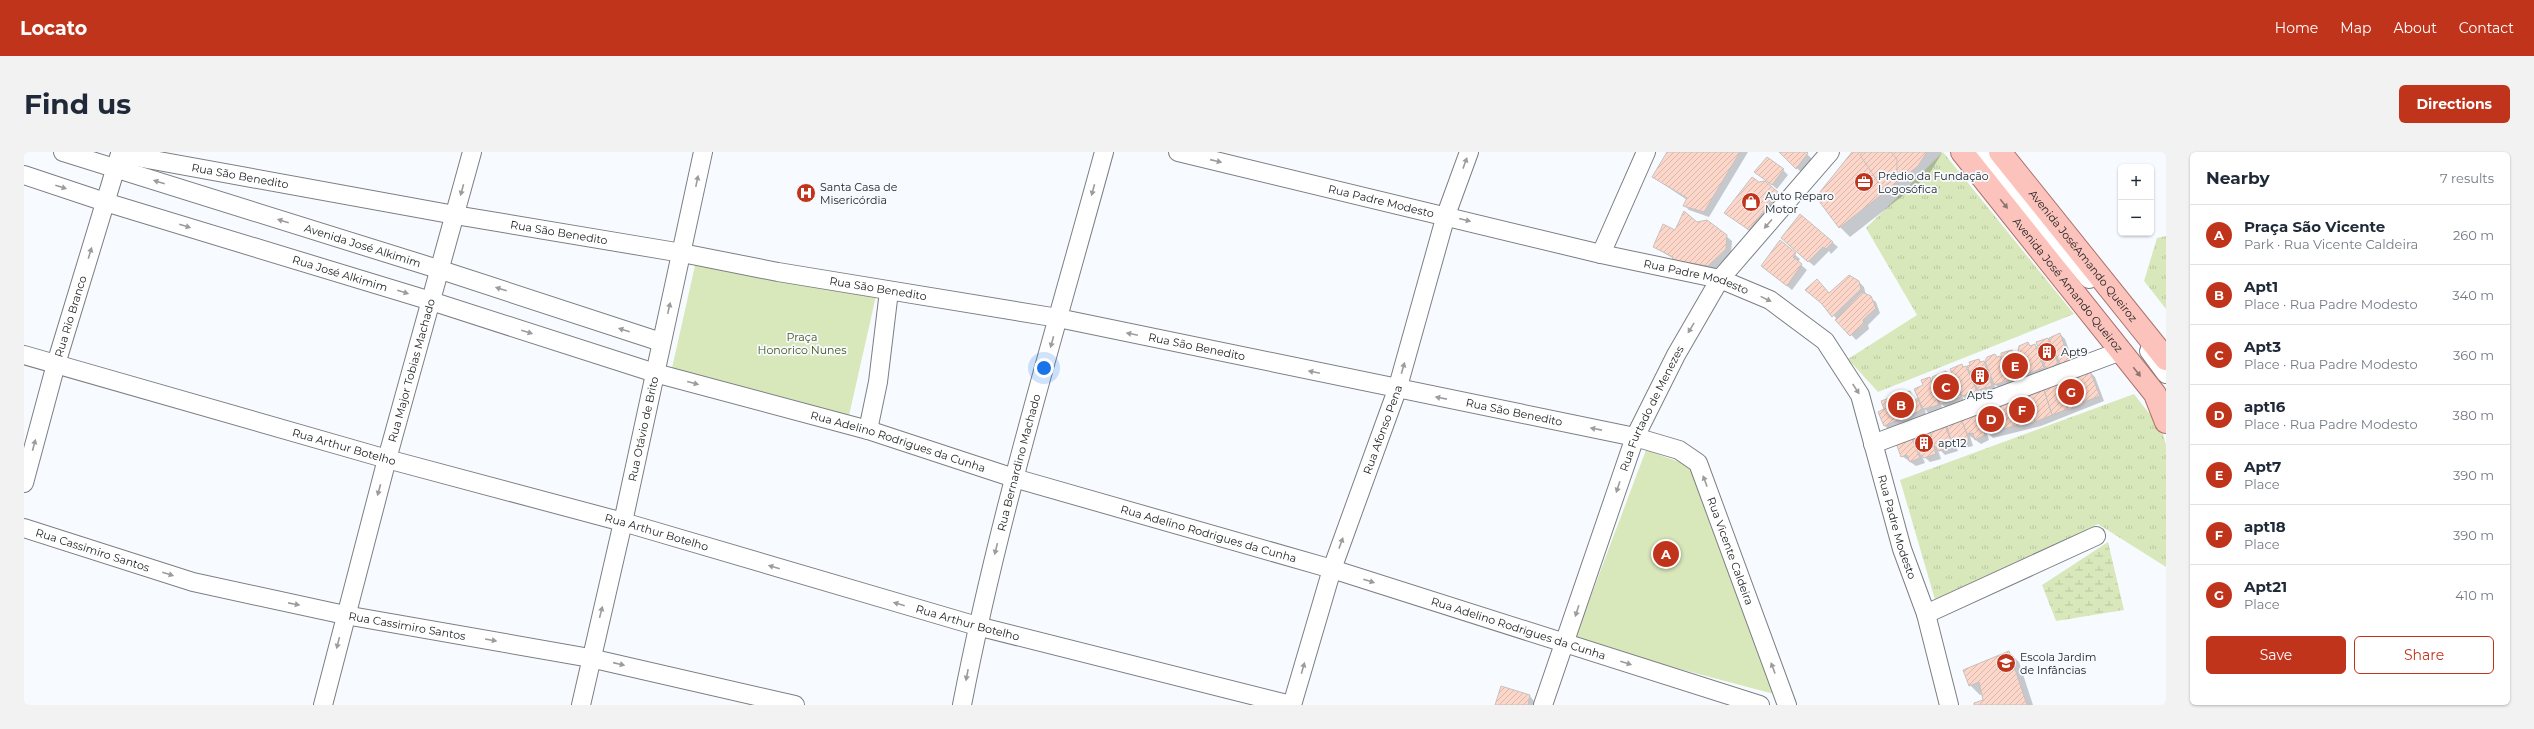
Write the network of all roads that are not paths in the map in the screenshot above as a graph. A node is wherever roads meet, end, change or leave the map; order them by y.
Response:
1 (63, 152) edge
2 (472, 152) edge
3 (704, 152) edge
4 (1104, 152) edge
5 (1178, 152) edge
6 (1469, 152) edge
7 (1646, 152) edge
8 (1830, 152) edge
9 (1962, 152) edge
10 (1982, 152) edge
11 (2000, 152) edge
12 (118, 158) edge
13 (24, 175) edge
14 (105, 202) junction
15 (455, 215) junction
16 (1446, 216) junction
17 (682, 252) junction
18 (1601, 254) junction
19 (441, 270) junction
20 (1720, 279) junction
21 (889, 291) junction
22 (431, 301) junction
23 (1058, 318) junction
24 (661, 342) junction
25 (2121, 350) junction
26 (24, 355) edge
27 (2166, 359) edge
28 (56, 364) junction
29 (655, 373) junction
30 (2166, 374) edge
31 (1397, 390) junction
32 (2166, 422) edge
33 (868, 430) junction
34 (1635, 437) junction
35 (1873, 444) junction
36 (387, 459) junction
37 (1014, 478) junction
38 (24, 483) edge
39 (623, 522) junction
40 (24, 528) edge
41 (2096, 536) dead end
42 (1332, 569) junction
43 (1926, 614) junction
44 (345, 615) junction
45 (977, 626) junction
46 (1566, 645) junction
47 (590, 658) junction
48 (322, 705) edge
49 (581, 705) edge
50 (795, 705) edge
51 (962, 705) edge
52 (1292, 705) edge
53 (1544, 705) edge
54 (1760, 705) edge
55 (1787, 705) edge
56 (1949, 705) edge

1 - 12 street, Avenida José Alkimim
2 -> 15 street, Rua Major Tobias Machado
17 -> 3 street, Rua Otávio de Brito
4 -> 23 street, Rua Bernardino Machado
5 -> 16 street, Rua Padre Modesto
16 -> 6 street, Rua Afonso Pena
7 - 18 street
8 -> 20 street, Rua Furtado de Menezes
9 -> 25 main road, Avenida José Amando Queiroz
10 - 30 street
11 - 27 main road, Avenida JoséAmando Queiroz
12 - 14 street, Rua Rio Branco
12 - 15 street, Rua São Benedito
19 -> 12 street, Avenida José Alkimim
13 -> 14 street, Rua José Alkimim
14 -> 22 street, Rua José Alkimim
28 -> 14 street, Rua Rio Branco
15 - 17 street, Rua São Benedito
15 - 19 street, Rua Major Tobias Machado
16 -> 18 street, Rua Padre Modesto
31 -> 16 street, Rua Afonso Pena
17 - 21 street, Rua São Benedito
24 -> 17 street, Rua Otávio de Brito
18 - 20 street, Rua Padre Modesto
19 - 22 street, Rua Major Tobias Machado
24 -> 19 street, Avenida José Alkimim
20 -> 34 street, Rua Furtado de Menezes
20 -> 35 street, Rua Padre Modesto
21 - 23 street, Rua São Benedito
21 - 33 street
22 -> 29 street, Rua José Alkimim
22 - 36 street, Rua Major Tobias Machado
31 -> 23 street, Rua São Benedito
23 -> 37 street, Rua Bernardino Machado
24 - 29 street, Rua Otávio de Brito
25 -> 32 main road, Avenida José Amando Queiroz
25 - 35 street
26 - 28 street, Rua Arthur Botelho
28 - 36 street, Rua Arthur Botelho
38 -> 28 street, Rua Rio Branco
29 -> 33 street, Rua Adelino Rodrigues da Cunha
29 - 39 street, Rua Otávio de Brito
34 -> 31 street, Rua São Benedito
42 -> 31 street, Rua Afonso Pena
33 - 37 street, Rua Adelino Rodrigues da Cunha
34 -> 46 street, Rua Furtado de Menezes
55 -> 34 street, Rua Vicente Caldeira
35 - 43 street, Rua Padre Modesto
36 - 39 street, Rua Arthur Botelho
36 -> 44 street, Rua Major Tobias Machado
37 - 42 street, Rua Adelino Rodrigues da Cunha
37 -> 45 street, Rua Bernardino Machado
45 -> 39 street, Rua Arthur Botelho
47 -> 39 street, Rua Otávio de Brito
40 -> 44 street, Rua Cassimiro Santos
41 - 43 street
42 -> 46 street, Rua Adelino Rodrigues da Cunha
52 -> 42 street, Rua Afonso Pena
43 - 56 street, Rua Padre Modesto
44 -> 47 street, Rua Cassimiro Santos
44 -> 48 street, Rua Major Tobias Machado
45 -> 51 street, Rua Bernardino Machado
45 - 52 street, Rua Arthur Botelho
46 - 53 street, Rua Furtado de Menezes
46 -> 54 street, Rua Adelino Rodrigues da Cunha
47 - 49 street, Rua Otávio de Brito
47 -> 50 street, Rua Cassimiro Santos

